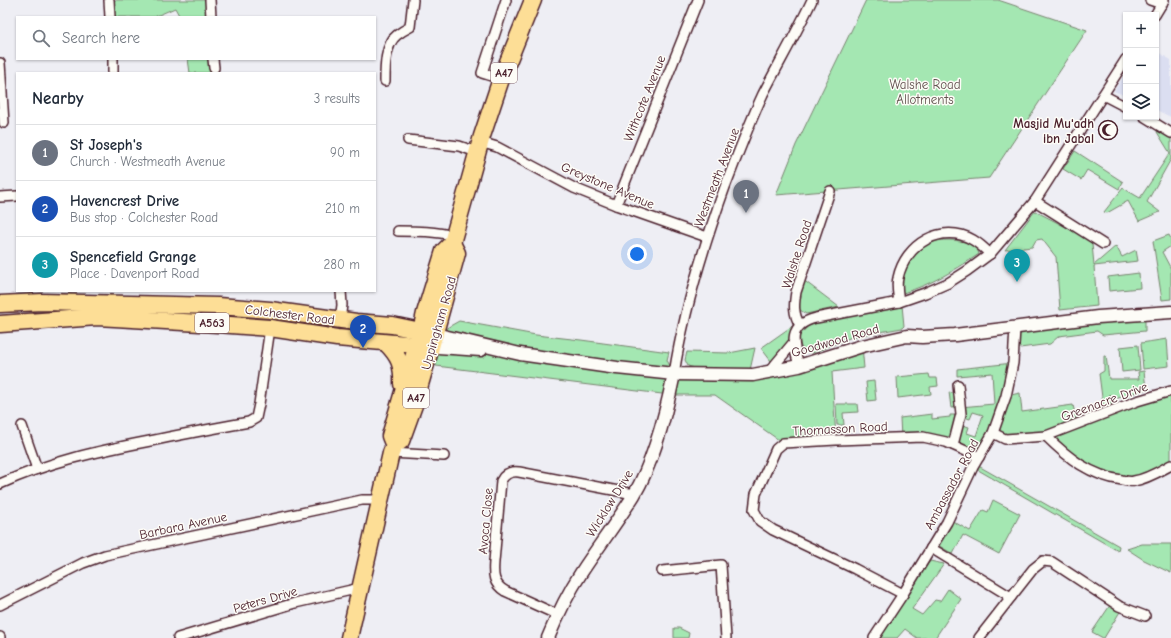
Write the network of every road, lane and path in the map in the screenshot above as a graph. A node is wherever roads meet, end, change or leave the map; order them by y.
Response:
1 (109, 0) edge
2 (210, 0) edge
3 (414, 0) edge
4 (506, 0) edge
5 (533, 0) edge
6 (698, 0) edge
7 (812, 0) edge
8 (1150, 0) edge
9 (1163, 2) edge
10 (1156, 12) edge
11 (110, 16) edge
12 (211, 16) edge
13 (113, 60) edge
14 (0, 63) edge
15 (1123, 64) edge
16 (113, 72) edge
17 (501, 79) junction
18 (384, 81) dead end
19 (1103, 95) junction
20 (1123, 105) edge
21 (1151, 120) edge
22 (4, 123) dead end
23 (1171, 133) edge
24 (408, 140) dead end
25 (479, 146) junction
26 (830, 191) dead end
27 (16, 196) edge
28 (0, 197) edge
29 (1035, 201) junction
30 (616, 205) junction
31 (398, 231) dead end
32 (707, 237) junction
33 (453, 240) junction
34 (1103, 244) dead end
35 (990, 254) junction
36 (341, 292) edge
37 (899, 302) junction
38 (0, 304) edge
39 (1171, 312) edge
40 (0, 317) edge
41 (340, 320) junction
42 (36, 322) junction
43 (0, 324) edge
44 (800, 325) junction
45 (270, 328) junction
46 (1015, 328) junction
47 (426, 339) junction
48 (386, 343) junction
49 (793, 343) junction
50 (799, 366) junction
51 (768, 373) junction
52 (674, 374) junction
53 (958, 385) dead end
54 (1171, 391) edge
55 (402, 395) junction
56 (22, 426) dead end
57 (993, 433) junction
58 (1046, 436) junction
59 (953, 445) junction
60 (393, 449) junction
61 (444, 456) dead end
62 (979, 457) junction
63 (1171, 464) edge
64 (37, 469) junction
65 (0, 484) edge
66 (634, 494) junction
67 (381, 500) junction
68 (931, 548) junction
69 (662, 571) dead end
70 (360, 588) junction
71 (903, 594) junction
72 (1010, 597) junction
73 (0, 604) edge
74 (558, 615) junction
75 (1145, 616) dead end
76 (983, 636) edge
77 (178, 638) edge
78 (349, 638) edge
79 (548, 638) edge
80 (726, 638) edge
81 (874, 638) edge

1 - 11 street
2 - 12 street
3 - 18 street
4 - 17 street
5 - 17 highway, Uppingham Road / A47
6 - 30 street, Withcote Avenue
7 - 32 street, Westmeath Avenue
8 - 9 street
9 - 10 street
13 - 16 street
14 - 22 street
15 - 19 street
17 - 25 highway, Uppingham Road / A47
19 - 20 street
19 - 29 street
21 - 23 street
24 - 25 street, Greystone Avenue
25 - 30 street, Greystone Avenue
25 - 33 highway, Uppingham Road / A47
26 - 44 street, Walshe Road
27 - 28 street
29 - 34 street
29 - 35 street
30 - 32 street, Greystone Avenue
31 - 33 street
32 - 52 street, Westmeath Avenue
33 - 47 highway, Uppingham Road / A47
35 - 37 street
35 - 37 street
36 - 41 street
37 - 44 street
38 - 41 highway, Colchester Road / A563
39 - 46 street, Goodwood Road
40 - 42 highway
41 - 47 highway, Colchester Road / A563
42 - 43 highway, Colchester Road / A563
42 - 45 highway, Colchester Road / A563
44 - 49 street
45 - 48 highway, Colchester Road / A563
45 - 64 street
46 - 50 street, Goodwood Road
46 - 57 street, Ambassador Road
47 - 48 highway, Colchester Road / A563
47 - 52 street, Goodwood Road
47 - 55 highway, Uppingham Road / A47
47 - 60 highway, Uppingham Road / A47
48 - 55 highway
49 - 50 street
49 - 51 street
50 - 51 street, Goodwood Road
51 - 52 street, Goodwood Road
52 - 66 street, Wicklow Drive
53 - 59 street
54 - 58 street, Greenacre Drive
55 - 60 highway, Uppingham Road / A47
56 - 64 street
57 - 58 street, Greenacre Drive
57 - 62 street, Ambassador Road
58 - 63 street
59 - 62 street, Thomasson Road
59 - 71 street, Thomasson Road
60 - 61 street
60 - 67 highway, Uppingham Road / A47
62 - 68 street, Ambassador Road
64 - 65 street
66 - 74 street, Wicklow Drive
66 - 74 street, Avoca Close
67 - 70 highway, Uppingham Road / A47
67 - 73 street, Barbara Avenue
68 - 71 street, Ambassador Road
68 - 72 street
69 - 80 street
70 - 77 street, Peters Drive
70 - 78 highway, Uppingham Road / A47
71 - 81 street, Ambassador Road
72 - 75 street
72 - 76 street
74 - 79 street, Wicklow Drive

